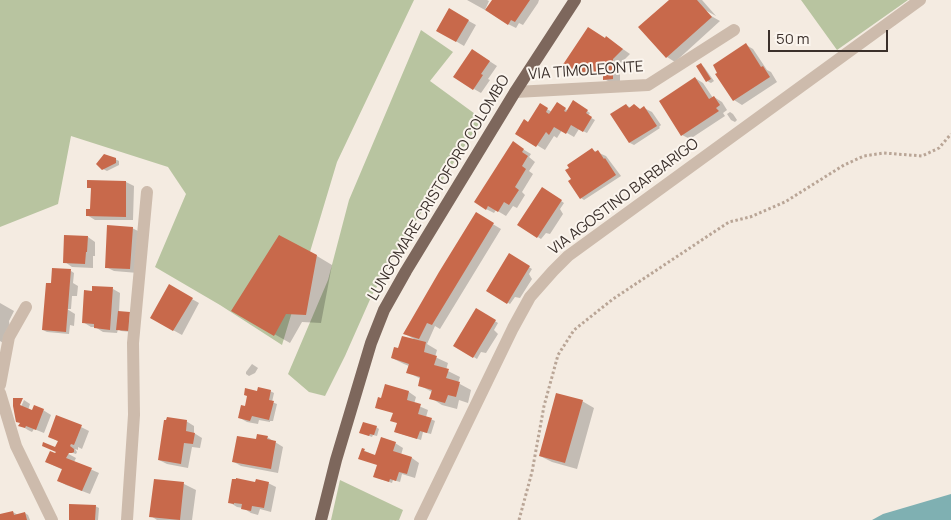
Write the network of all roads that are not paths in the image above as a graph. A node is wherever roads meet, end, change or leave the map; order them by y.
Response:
1 (575, 0) edge
2 (920, 0) edge
3 (734, 30) dead end
4 (515, 92) junction
5 (147, 192) dead end
6 (26, 307) dead end
7 (0, 385) edge
8 (0, 393) edge
9 (52, 520) edge
10 (127, 520) edge
11 (321, 520) edge
12 (420, 520) edge

1 - 4 main road, LUNGOMARE CRISTOFORO COLOMBO
2 - 12 street, VIA AGOSTINO BARBARIGO
3 - 4 street, VIA TIMOLEONTE
4 - 11 main road, LUNGOMARE CRISTOFORO COLOMBO
5 - 10 street
6 - 7 street
8 - 9 street

